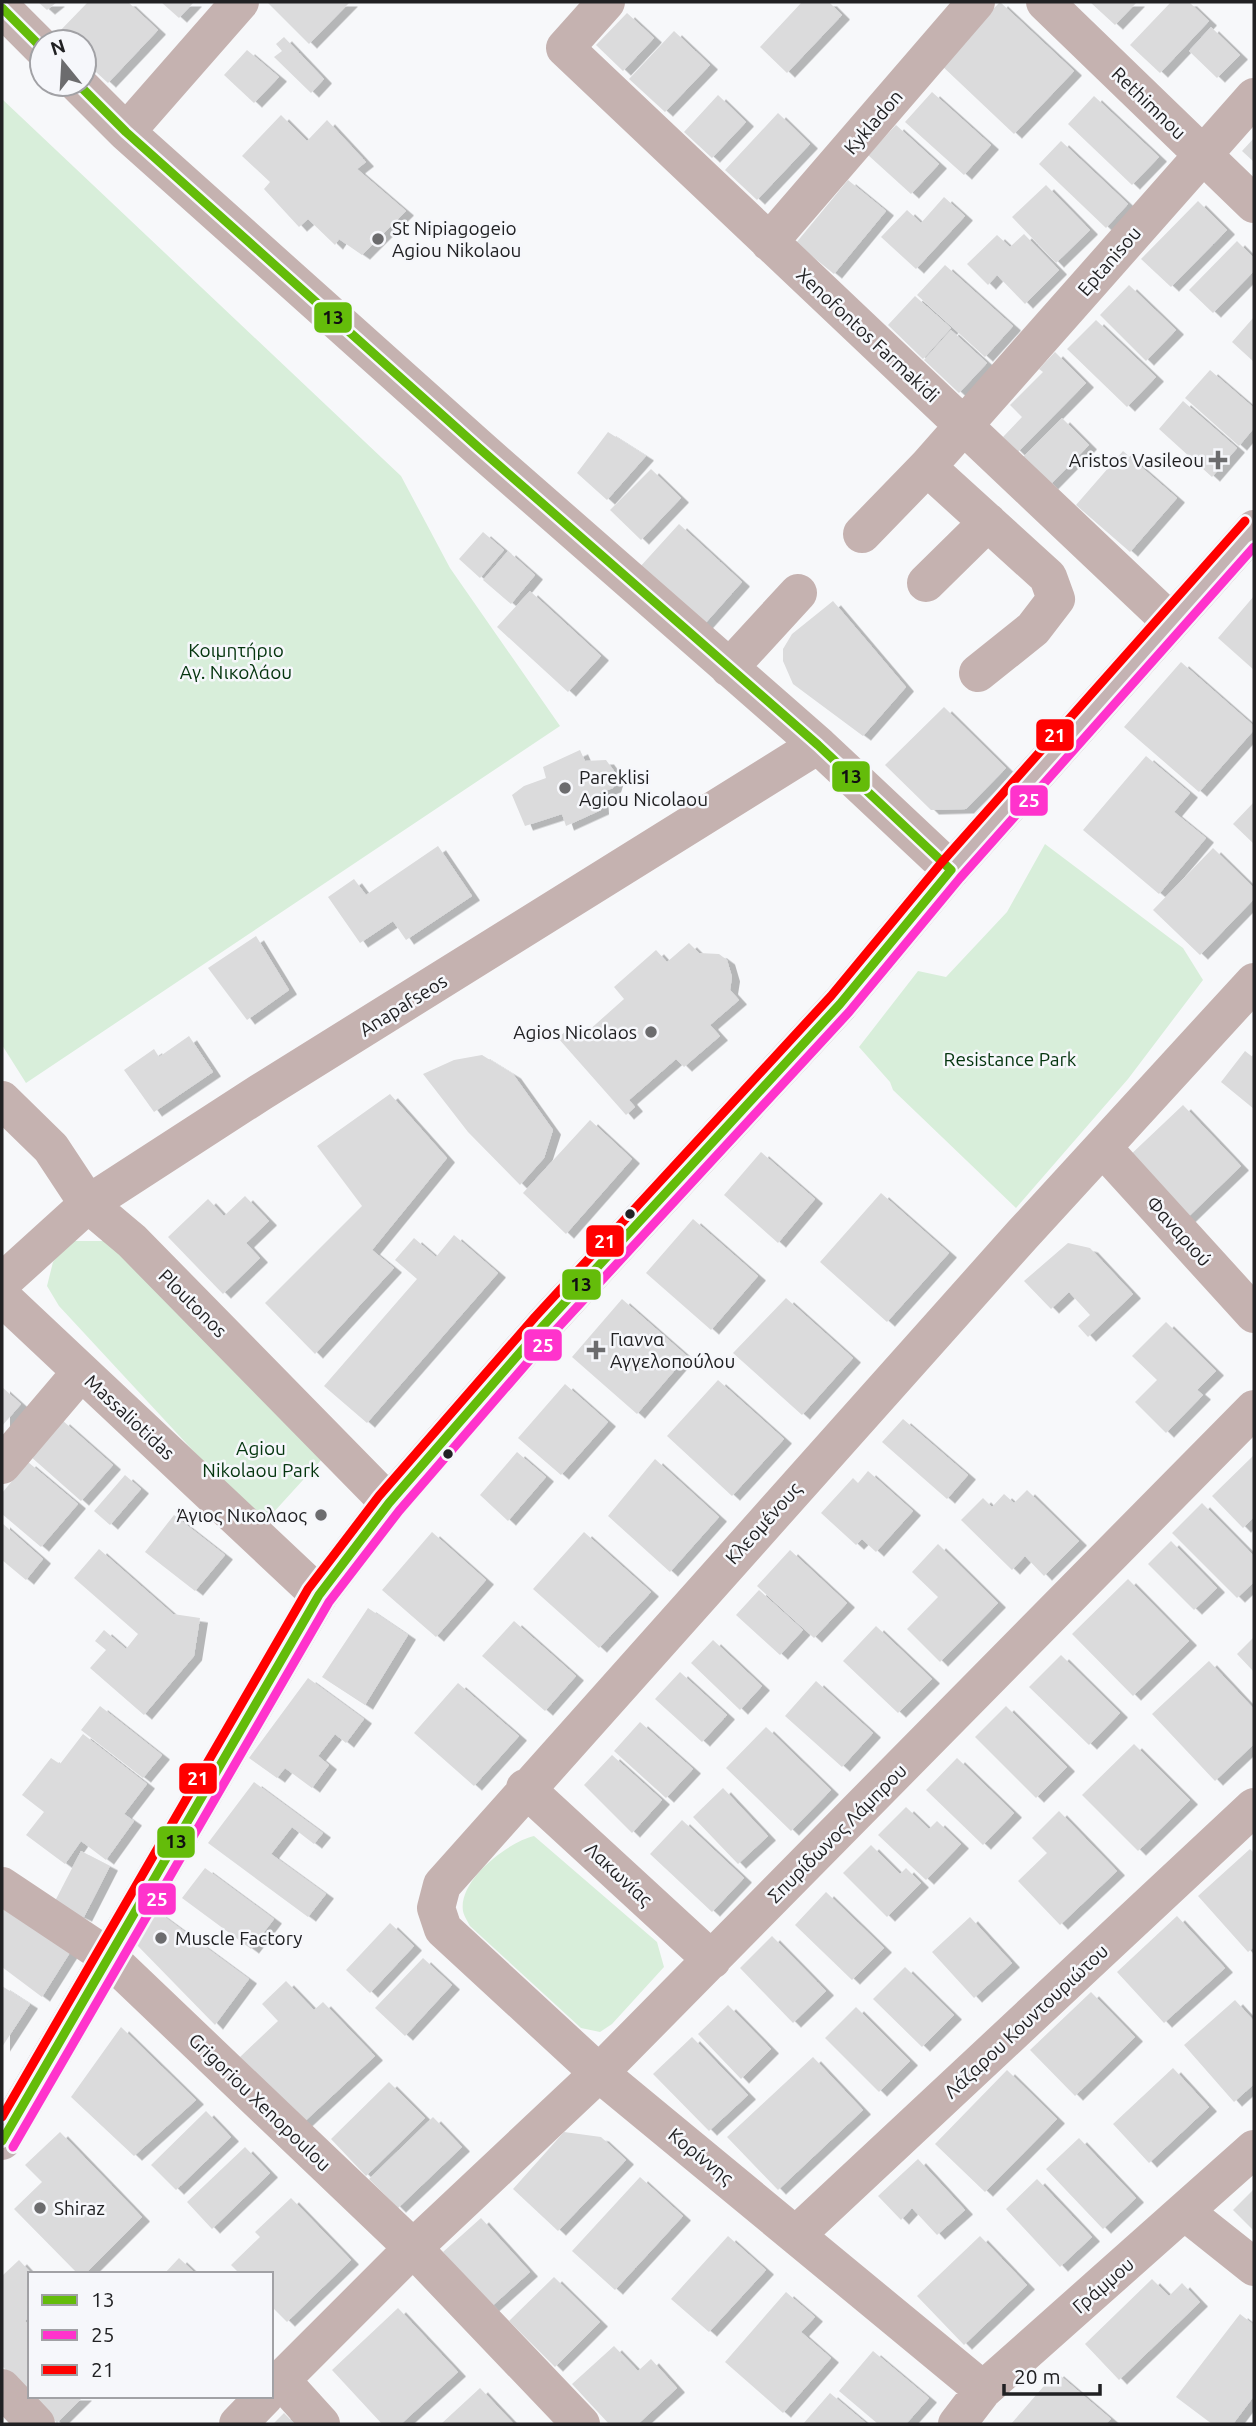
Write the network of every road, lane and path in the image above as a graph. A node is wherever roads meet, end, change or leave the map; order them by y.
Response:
1 (240, 2) edge
2 (606, 2) edge
3 (976, 2) edge
4 (1045, 2) edge
5 (2, 8) edge
6 (28, 34) edge
7 (1254, 97) edge
8 (92, 98) edge
9 (126, 132) junction
10 (1203, 155) junction
11 (1254, 204) edge
12 (769, 242) junction
13 (963, 426) junction
14 (927, 467) junction
15 (988, 522) junction
16 (1254, 529) edge
17 (862, 534) dead end
18 (926, 583) dead end
19 (798, 593) dead end
20 (1171, 622) junction
21 (729, 668) junction
22 (978, 673) dead end
23 (818, 745) junction
24 (951, 870) junction
25 (1254, 982) edge
26 (2, 1100) edge
27 (1103, 1148) junction
28 (88, 1204) junction
29 (2, 1282) edge
30 (2, 1297) edge
31 (1254, 1314) edge
32 (82, 1372) junction
33 (1254, 1409) edge
34 (2, 1465) edge
35 (390, 1503) junction
36 (319, 1595) junction
37 (525, 1788) junction
38 (1254, 1807) edge
39 (2, 1886) edge
40 (436, 1908) joint
41 (107, 1956) junction
42 (712, 1960) junction
43 (599, 2073) junction
44 (2, 2141) edge
45 (1254, 2149) edge
46 (1185, 2212) junction
47 (797, 2234) junction
48 (413, 2248) junction
49 (1254, 2267) edge
50 (2, 2388) edge
51 (273, 2389) edge
52 (983, 2390) junction
53 (264, 2398) edge
54 (36, 2424) edge
55 (238, 2424) edge
56 (321, 2424) edge
57 (582, 2424) edge
58 (957, 2424) edge

1 - 9 street
2 - 12 street, Xenofontos Farmakidi
3 - 12 street, Kykladon
4 - 10 street, Rethimnou
5 - 6 street
7 - 10 street, Eptanisou
8 - 9 street
9 - 21 street
10 - 11 street, Rethimnou
10 - 13 street, Eptanisou
12 - 13 street, Xenofontos Farmakidi
13 - 14 street, Eptanisou
13 - 20 street, Xenofontos Farmakidi
14 - 15 street
14 - 17 street, Eptanisou
15 - 18 street
15 - 22 street
16 - 20 main road
19 - 21 street
20 - 24 main road
21 - 23 street
23 - 24 street
23 - 28 street, Anapafseos
24 - 35 main road
25 - 27 street, Κλεομένους
26 - 28 street, Ploutonos
27 - 31 street, Φαναριού
27 - 37 street, Κλεομένους
28 - 29 street, Anapafseos
28 - 35 street, Ploutonos
30 - 32 street, Massaliotidas
32 - 34 street
32 - 36 street, Massaliotidas
33 - 42 street, Σπυρίδωνος Λάμπρου
35 - 36 main road
36 - 41 main road
37 - 40 street, Κλεομένους
37 - 42 street, Λακωνίας
38 - 47 street, Λάζαρου Κουντουριώτου
39 - 41 street, Grigoriou Xenopoulou
40 - 43 street, Κορίννης
41 - 44 main road
41 - 48 street, Grigoriou Xenopoulou
42 - 43 street, Σπυρίδωνος Λάμπρου
43 - 47 street, Κορίννης
43 - 48 street, Σπυρίδωνος Λάμπρου
45 - 46 street, Γράμμου
46 - 49 street
46 - 52 street, Γράμμου
47 - 52 street, Κορίννης
48 - 51 street, Σπυρίδωνος Λάμπρου
48 - 57 street, Grigoriou Xenopoulou
50 - 54 street
51 - 56 street
52 - 58 street, Γράμμου
53 - 55 street, Σπυρίδωνος Λάμπρου

